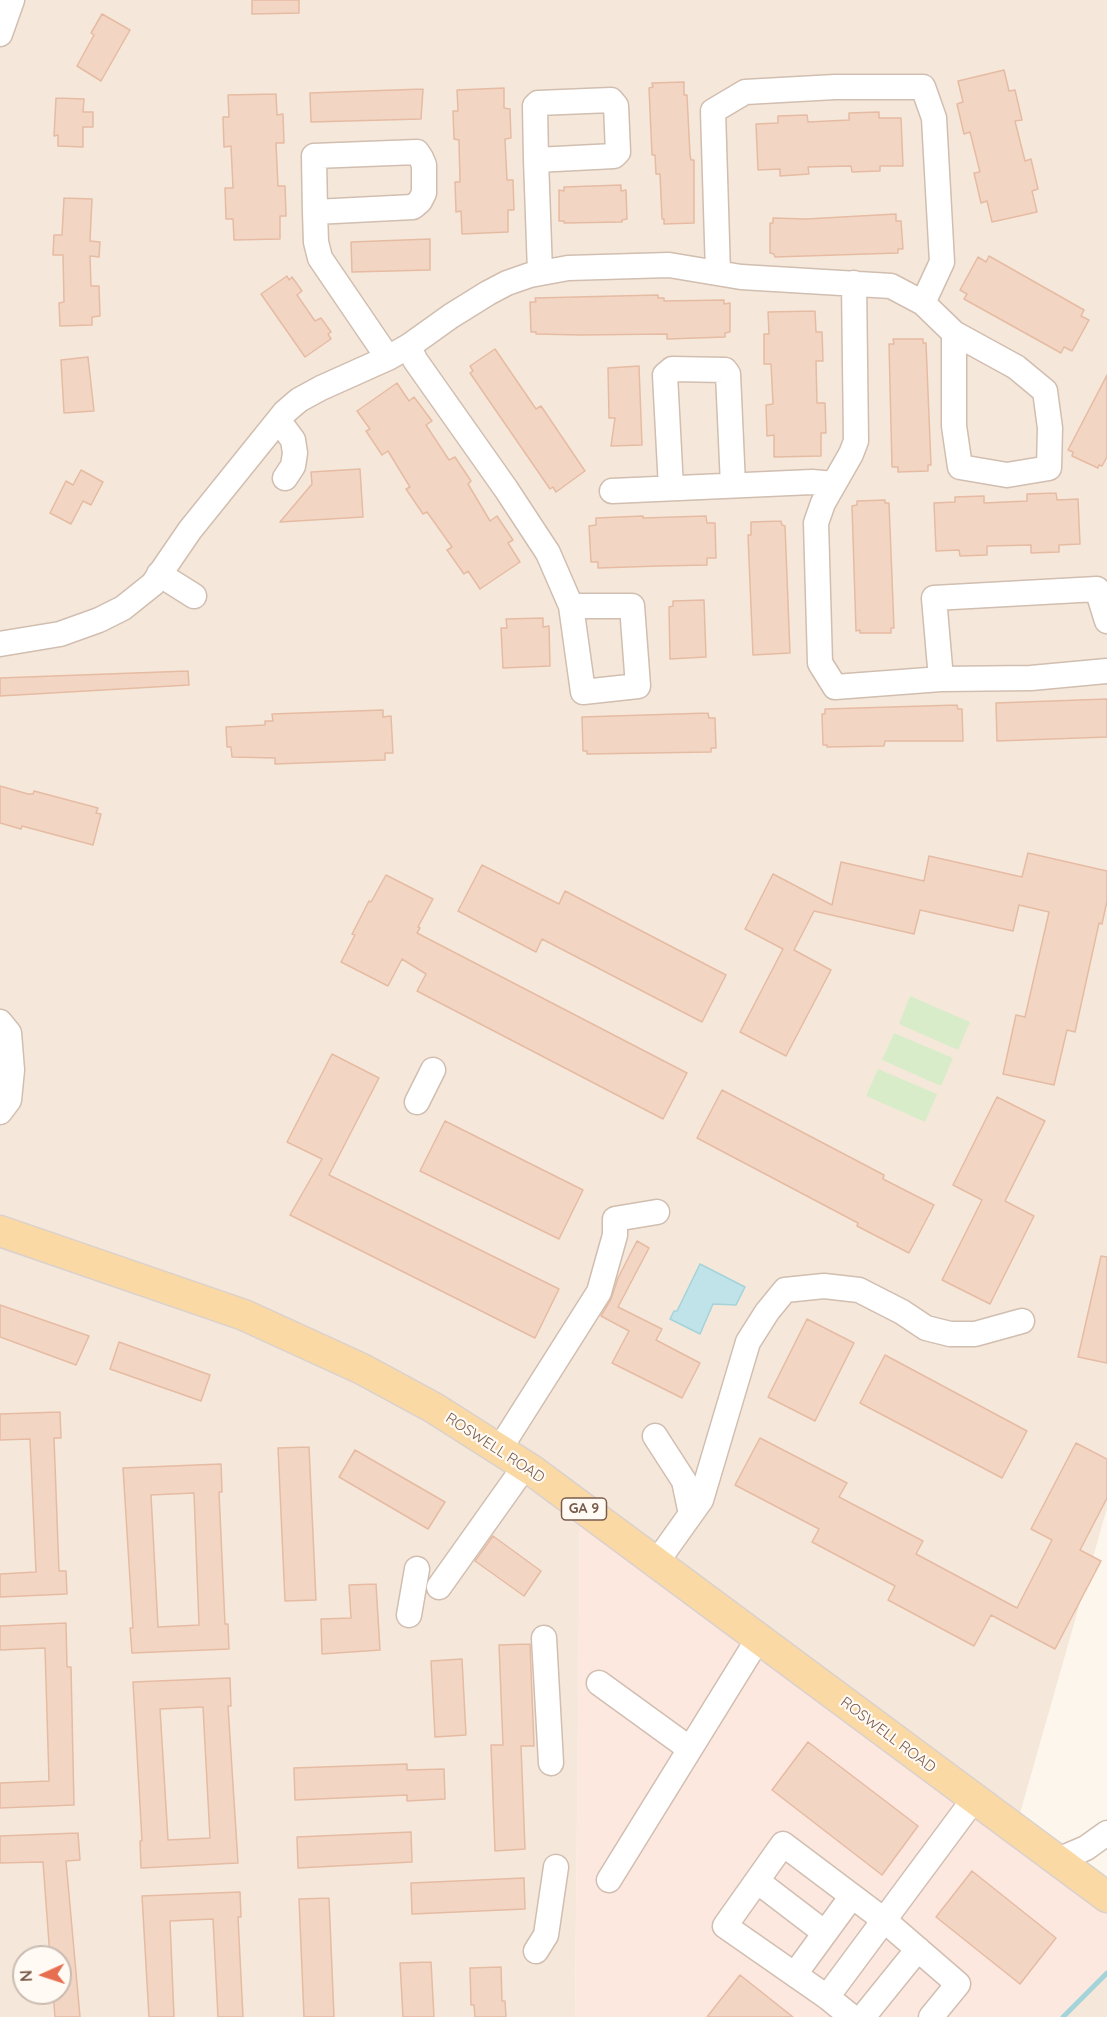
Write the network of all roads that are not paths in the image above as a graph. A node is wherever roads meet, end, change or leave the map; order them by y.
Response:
1 (12, 0) edge
2 (0, 34) edge
3 (537, 160) dead end
4 (315, 212) junction
5 (540, 272) junction
6 (718, 273) junction
7 (854, 283) junction
8 (923, 303) junction
9 (954, 333) junction
10 (409, 346) junction
11 (388, 358) junction
12 (279, 421) junction
13 (285, 478) dead end
14 (834, 484) junction
15 (733, 485) junction
16 (671, 488) junction
17 (612, 491) dead end
18 (159, 574) junction
19 (194, 596) dead end
20 (571, 606) dead end
21 (1107, 621) edge
22 (0, 644) edge
23 (1107, 671) edge
24 (941, 679) junction
25 (0, 1022) edge
26 (6, 1070) edge
27 (433, 1070) dead end
28 (417, 1102) dead end
29 (0, 1112) edge
30 (657, 1212) dead end
31 (0, 1232) edge
32 (1022, 1321) dead end
33 (655, 1436) dead end
34 (499, 1450) junction
35 (525, 1466) junction
36 (691, 1514) junction
37 (656, 1563) junction
38 (417, 1569) dead end
39 (440, 1587) dead end
40 (409, 1615) dead end
41 (543, 1638) dead end
42 (758, 1639) junction
43 (598, 1683) dead end
44 (690, 1749) junction
45 (551, 1763) dead end
46 (974, 1799) junction
47 (1107, 1833) edge
48 (1058, 1860) junction
49 (556, 1867) dead end
50 (609, 1880) dead end
51 (757, 1881) junction
52 (852, 1896) junction
53 (1107, 1897) edge
54 (884, 1920) junction
55 (825, 1933) junction
56 (918, 1949) junction
57 (536, 1950) dead end
58 (795, 1974) junction
59 (827, 1997) junction
60 (852, 2017) edge
61 (863, 2017) edge
62 (932, 2017) edge

1 - 2 street
3 - 5 street
4 - 4 street
4 - 11 street
5 - 6 street
5 - 10 street
6 - 7 street
6 - 8 street
7 - 8 street
7 - 14 street
8 - 9 street
9 - 9 street
10 - 11 street
10 - 20 street
11 - 12 street
12 - 13 street
12 - 18 street
14 - 15 street
14 - 24 street
15 - 16 street
15 - 16 street
16 - 17 street
18 - 19 street
18 - 22 street
21 - 24 street
23 - 24 street
25 - 26 street
26 - 29 street
27 - 28 street
30 - 34 street
31 - 34 main road, ROSWELL ROAD / GA 9
32 - 36 street
33 - 36 street
34 - 35 main road, ROSWELL ROAD / GA 9
35 - 37 main road, ROSWELL ROAD / GA 9
35 - 39 street
36 - 37 street
37 - 42 main road, ROSWELL ROAD / GA 9
38 - 40 street
41 - 45 street
42 - 44 street
42 - 46 main road, ROSWELL ROAD / GA 9
43 - 44 street
44 - 50 street
46 - 48 main road, ROSWELL ROAD / GA 9
46 - 54 street
47 - 48 street
48 - 53 main road, ROSWELL ROAD / GA 9
49 - 57 street
51 - 52 street
51 - 55 street
51 - 58 street
52 - 54 street
52 - 55 street
54 - 56 street
54 - 59 street
55 - 58 street
56 - 61 street
56 - 62 street
58 - 59 street
59 - 60 street

